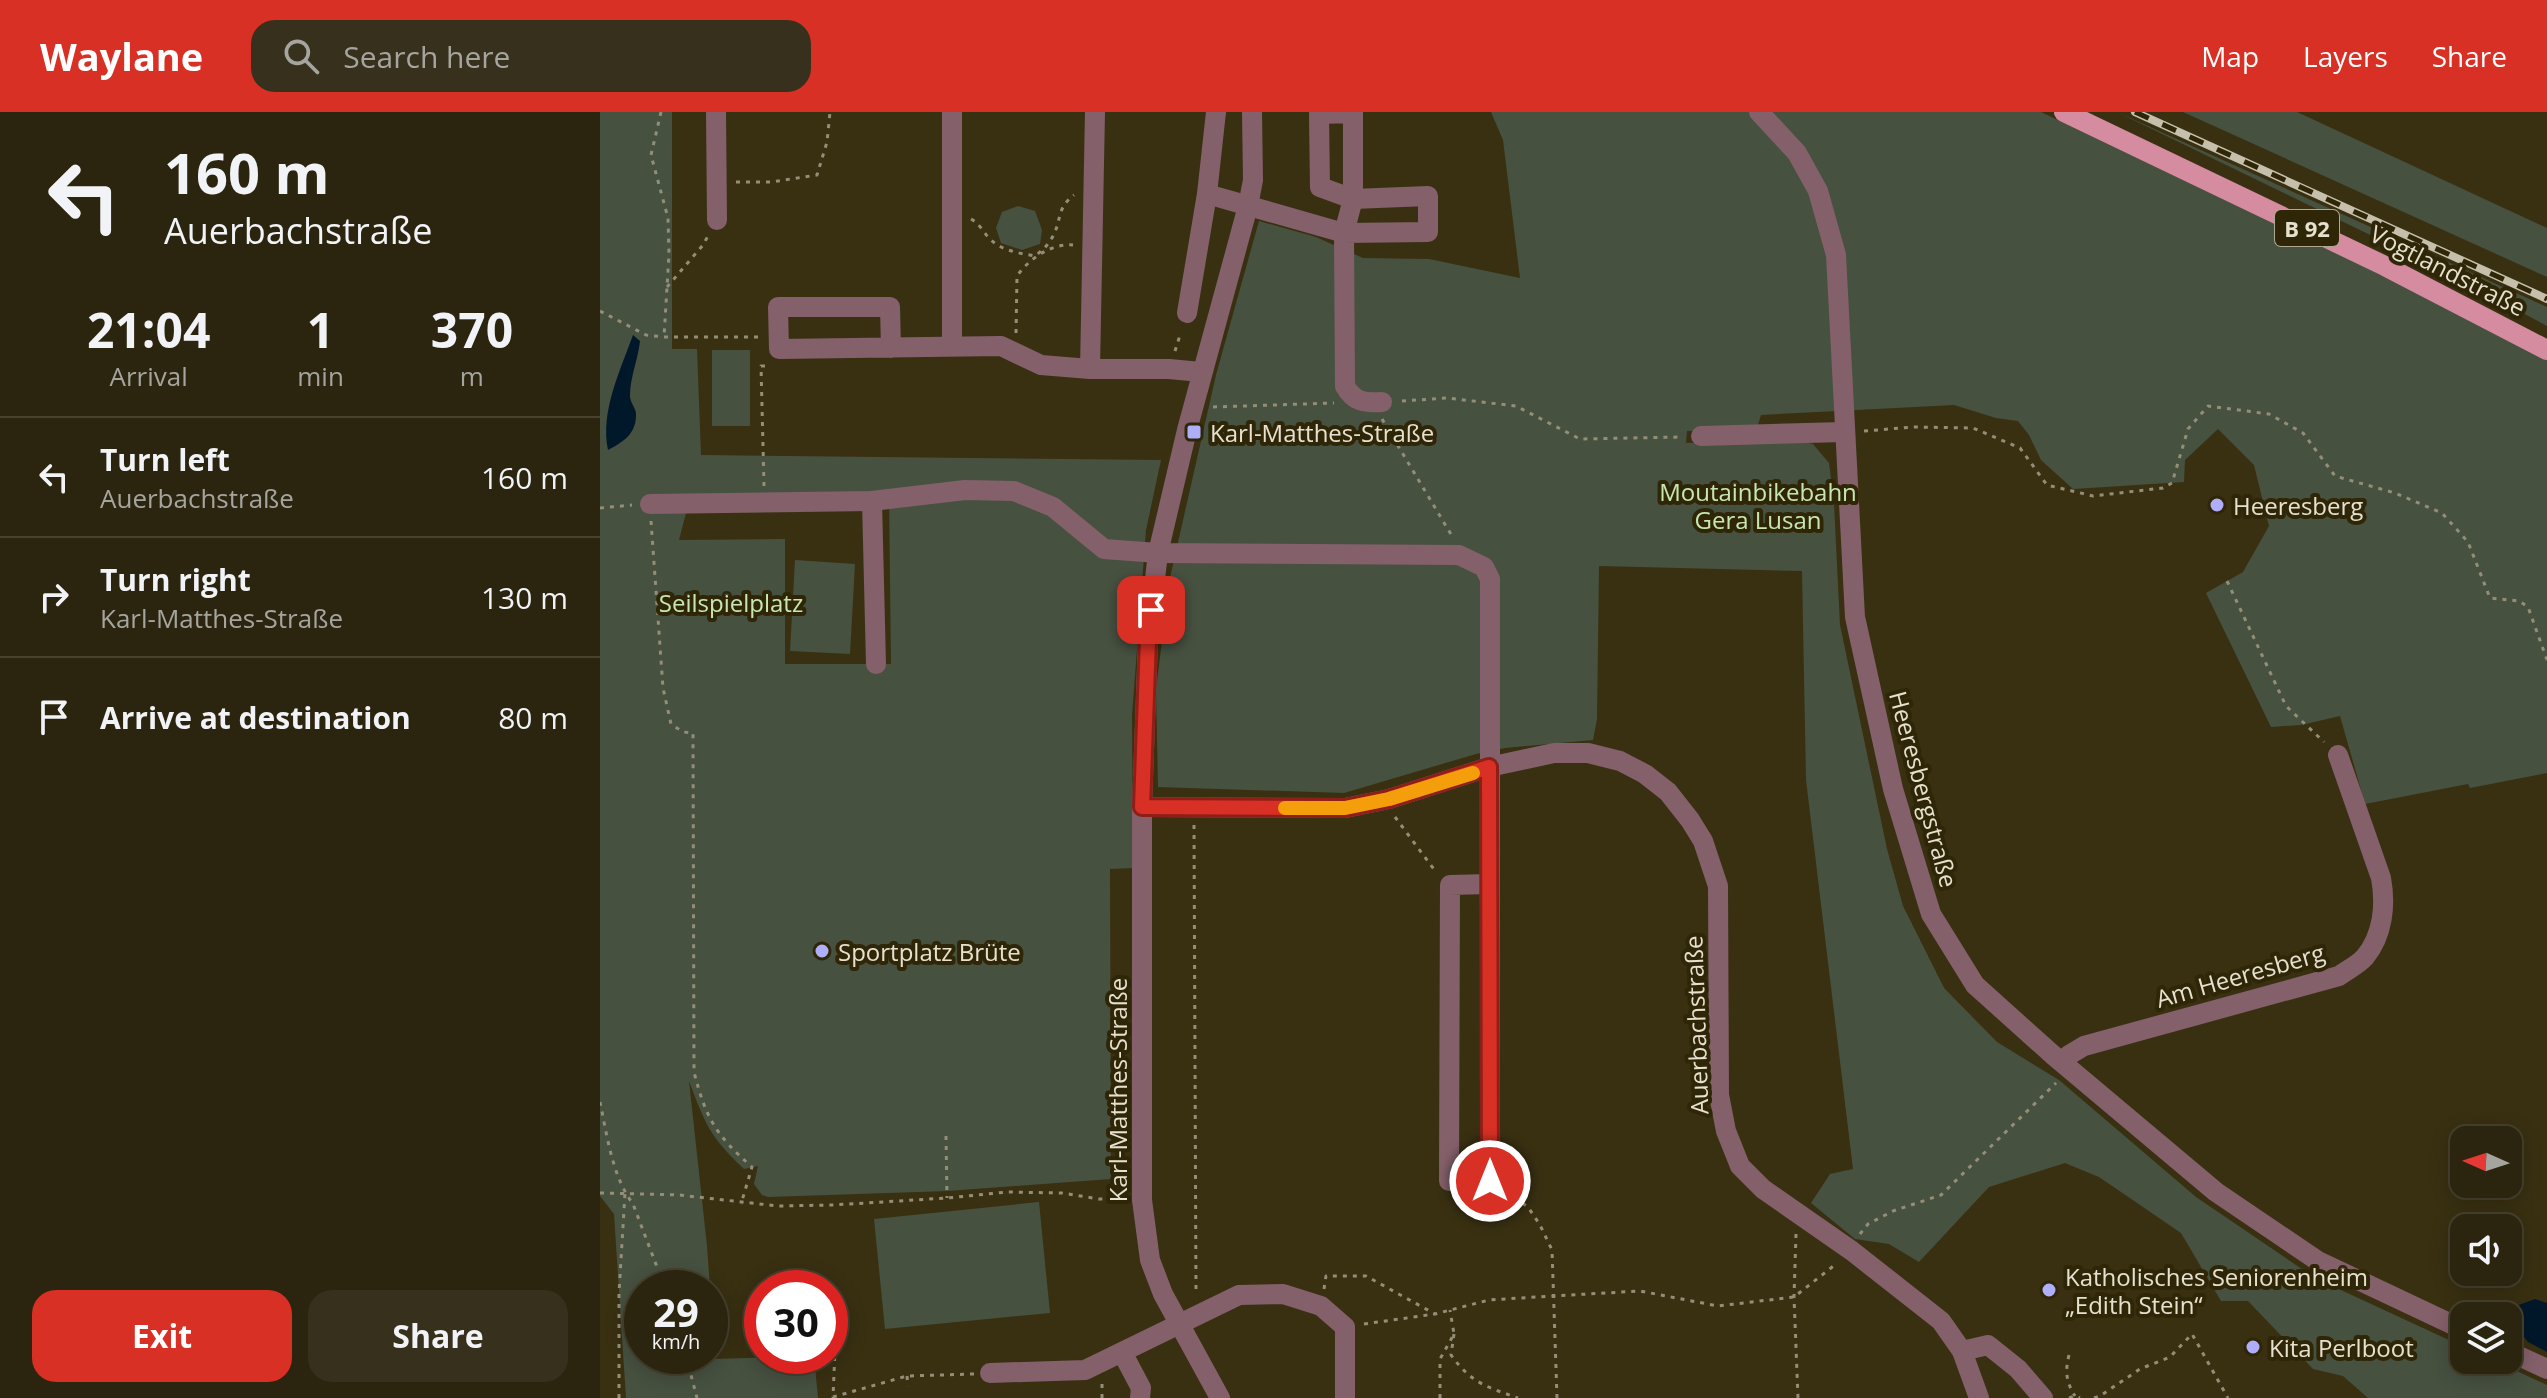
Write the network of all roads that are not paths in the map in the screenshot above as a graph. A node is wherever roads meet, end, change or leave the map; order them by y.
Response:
1 (716, 112) edge
2 (952, 112) edge
3 (1095, 112) edge
4 (1216, 112) edge
5 (1252, 112) edge
6 (1759, 112) edge
7 (2064, 112) edge
8 (1207, 194) junction
9 (1248, 206) junction
10 (717, 220) road end
11 (1344, 233) junction
12 (1187, 313) road end
13 (952, 346) junction
14 (891, 348) junction
15 (2547, 350) edge
16 (1090, 369) junction
17 (1201, 372) junction
18 (1377, 402) road end
19 (1844, 432) junction
20 (1701, 436) road end
21 (872, 501) junction
22 (650, 504) road end
23 (1158, 553) junction
24 (876, 664) dead end
25 (2338, 755) road end
26 (1489, 767) junction
27 (1142, 807) junction
28 (1489, 884) junction
29 (2066, 1065) junction
30 (1188, 1322) junction
31 (2450, 1323) edge
32 (1962, 1351) junction
33 (1123, 1354) junction
34 (2522, 1357) edge
35 (2547, 1369) edge
36 (990, 1373) road end
37 (1140, 1398) edge
38 (1220, 1398) edge
39 (1345, 1398) edge
40 (1979, 1398) edge
41 (2043, 1398) edge

1 - 10 street
2 - 13 street
3 - 16 street
4 - 8 street
5 - 9 street, Karl-Matthes-Straße
6 - 19 street, Heeresbergstraße
7 - 15 main road, Vogtlandstraße / B 92
8 - 9 street
8 - 12 street
9 - 11 street
9 - 17 street, Karl-Matthes-Straße
11 - 11 street
11 - 18 street
13 - 14 street
13 - 16 street
14 - 14 street
16 - 17 street
17 - 23 street, Karl-Matthes-Straße
19 - 20 street
19 - 29 street, Heeresbergstraße
21 - 22 street
21 - 23 street
21 - 24 street
23 - 26 street
23 - 27 street, Karl-Matthes-Straße
25 - 29 street, Am Heeresberg
26 - 27 street, Auerbachstraße
26 - 28 street
26 - 32 street, Auerbachstraße
27 - 30 street, Karl-Matthes-Straße
28 - 28 street
29 - 31 street, Heeresbergstraße
30 - 33 street
30 - 38 street, Karl-Matthes-Straße
30 - 39 street
32 - 40 street, Auerbachstraße
32 - 41 street
33 - 36 street
33 - 37 street
34 - 35 street

